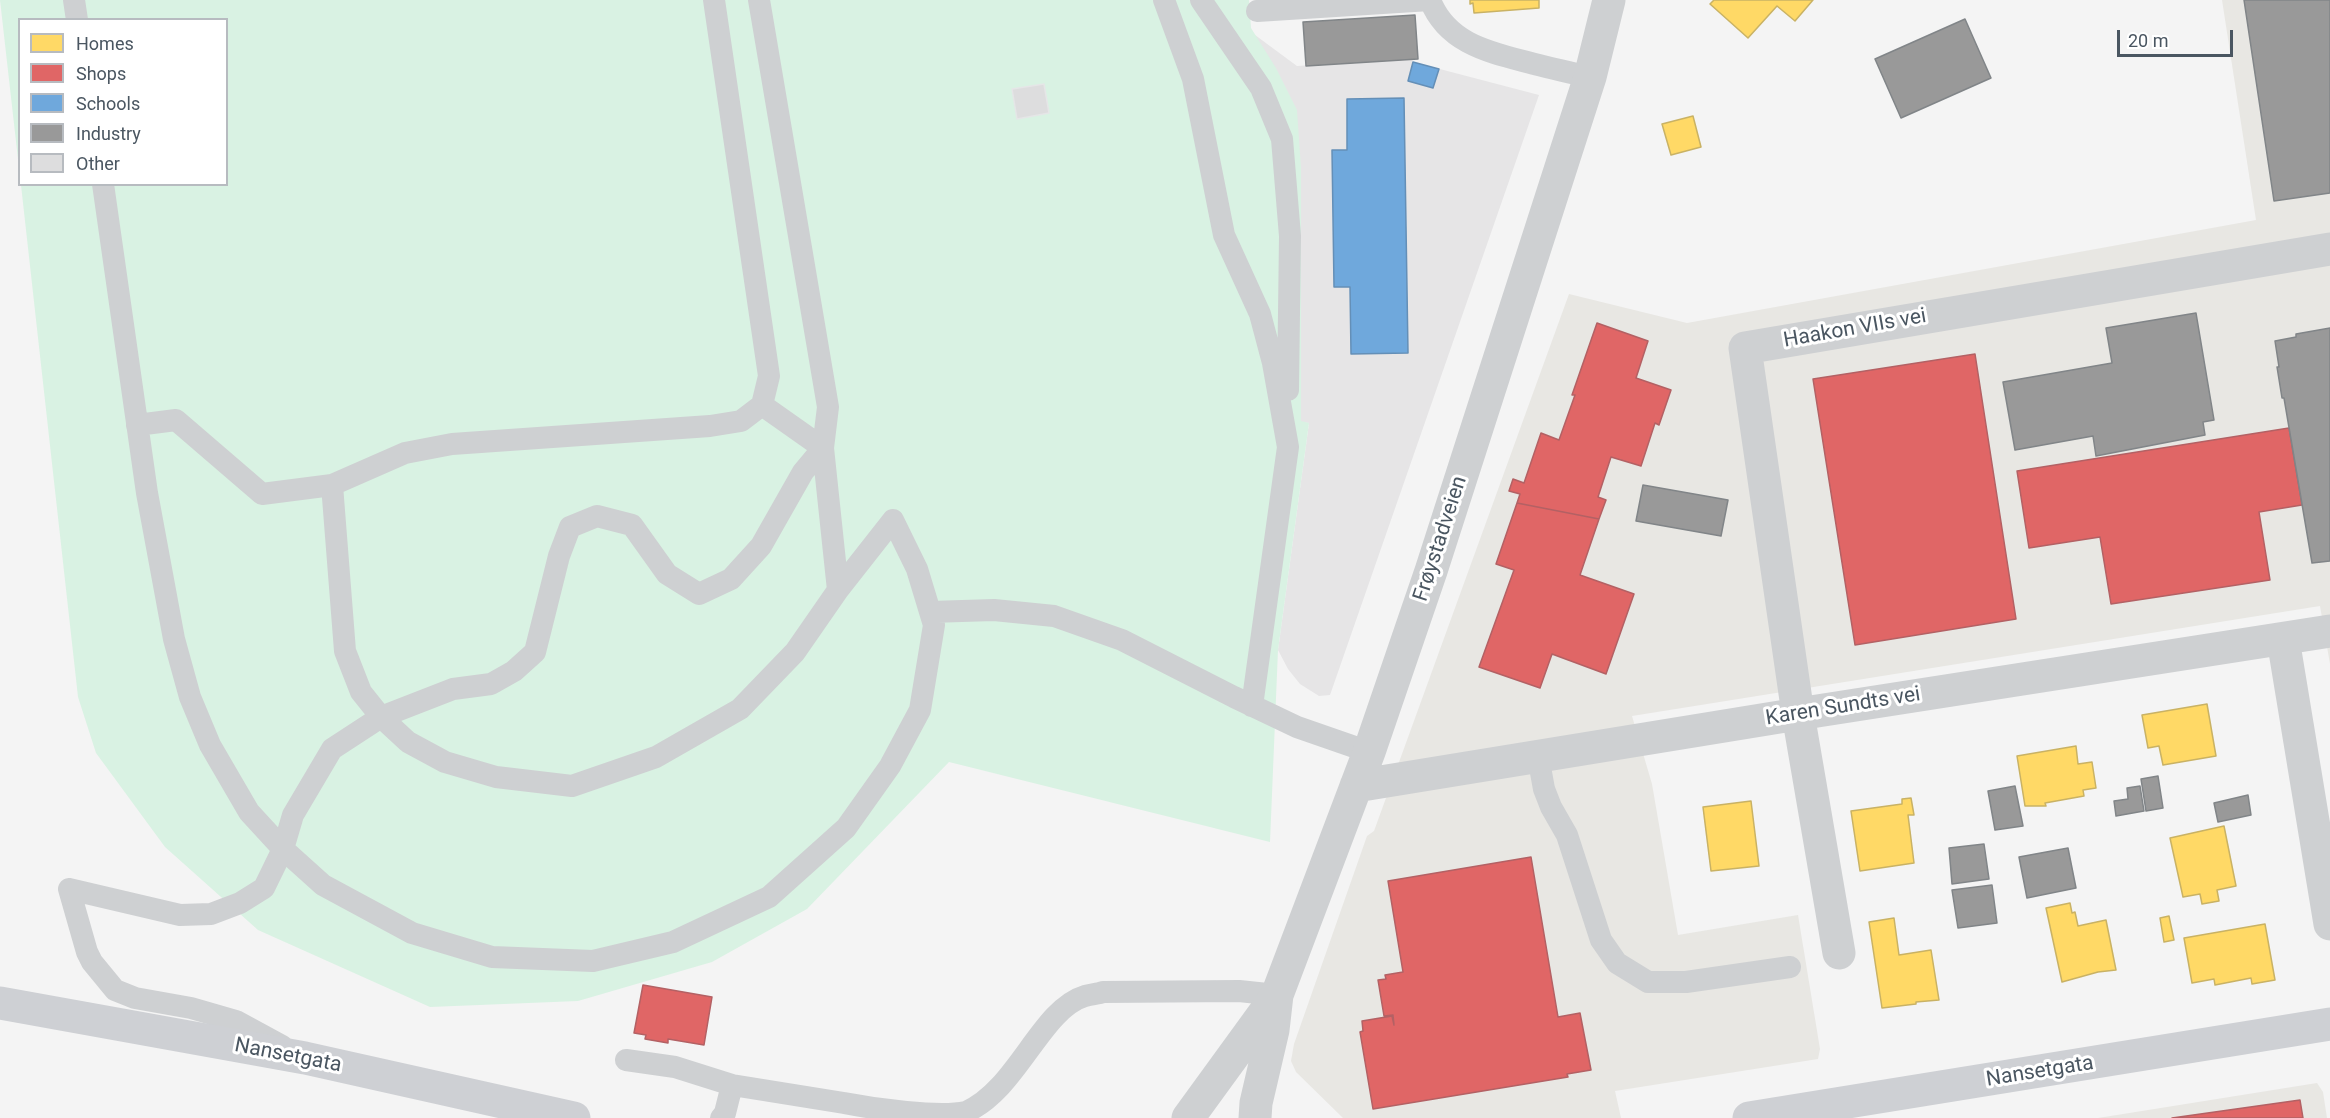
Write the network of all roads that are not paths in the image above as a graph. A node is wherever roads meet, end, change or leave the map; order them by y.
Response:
1 (74, 0) edge
2 (714, 0) edge
3 (759, 0) edge
4 (1164, 0) edge
5 (1201, 0) edge
6 (1430, 0) edge
7 (1609, 0) edge
8 (1257, 11) dead end
9 (77, 18) edge
10 (1590, 77) junction
11 (103, 186) edge
12 (2330, 249) edge
13 (762, 405) junction
14 (137, 425) junction
15 (1288, 447) junction
16 (823, 448) junction
17 (332, 485) junction
18 (838, 590) junction
19 (930, 612) junction
20 (2330, 631) edge
21 (2283, 639) junction
22 (1252, 706) junction
23 (1798, 714) junction
24 (381, 717) junction
25 (1369, 752) junction
26 (1538, 756) junction
27 (1356, 786) junction
28 (283, 849) junction
29 (2330, 924) edge
30 (1839, 953) dead end
31 (1790, 967) dead end
32 (1277, 995) junction
33 (0, 1003) edge
34 (2330, 1024) edge
35 (305, 1058) junction
36 (626, 1060) dead end
37 (732, 1084) junction
38 (1861, 1109) edge
39 (574, 1118) edge
40 (722, 1118) edge
41 (1188, 1118) edge
42 (1255, 1118) edge
43 (1749, 1118) edge

1 - 9 lane
2 - 13 lane
3 - 16 lane
4 - 15 lane
5 - 15 lane
6 - 8 lane
6 - 10 lane
7 - 10 street, Frøystadveien
10 - 25 street, Frøystadveien
11 - 14 lane
12 - 23 street, Haakon VIIs vei
13 - 16 lane
13 - 17 lane
14 - 17 lane
14 - 28 lane
15 - 22 lane
16 - 18 lane
16 - 24 lane
17 - 24 lane
18 - 19 lane
18 - 24 lane
19 - 22 lane
19 - 28 lane
20 - 21 street, Karen Sundts vei
21 - 23 street, Karen Sundts vei
21 - 29 street
22 - 25 lane
23 - 26 street, Karen Sundts vei
23 - 30 street
24 - 28 lane
25 - 27 street, Frøystadveien
26 - 27 street, Karen Sundts vei
26 - 31 lane
27 - 32 street, Frøystadveien
28 - 35 lane
32 - 37 lane
32 - 41 street, Frøystadveien
32 - 42 street, Frøystadveien
33 - 35 main road, Nansetgata
34 - 38 main road, Nansetgata
35 - 39 main road, Nansetgata
36 - 37 lane
37 - 40 lane
38 - 43 main road, Nansetgata

